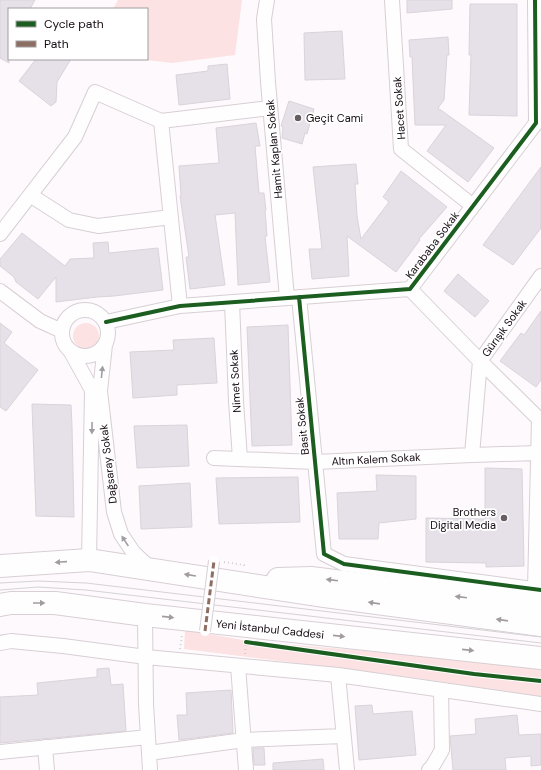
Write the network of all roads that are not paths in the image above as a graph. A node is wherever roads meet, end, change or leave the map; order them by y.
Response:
1 (267, 0) edge
2 (392, 0) edge
3 (535, 0) edge
4 (270, 108) junction
5 (161, 121) junction
6 (538, 123) edge
7 (30, 196) junction
8 (473, 206) junction
9 (171, 217) junction
10 (0, 234) edge
11 (541, 276) edge
12 (410, 289) junction
13 (0, 291) edge
14 (293, 298) junction
15 (232, 302) junction
16 (180, 306) junction
17 (106, 322) junction
18 (62, 331) junction
19 (105, 345) junction
20 (71, 352) junction
21 (480, 361) junction
22 (540, 420) edge
23 (538, 453) junction
24 (472, 455) junction
25 (214, 458) dead end
26 (240, 459) junction
27 (315, 462) junction
28 (89, 560) junction
29 (214, 561) dead end
30 (0, 566) edge
31 (151, 569) junction
32 (232, 582) junction
33 (539, 595) edge
34 (0, 605) edge
35 (145, 615) junction
36 (541, 625) edge
37 (205, 631) dead end
38 (0, 643) edge
39 (146, 657) junction
40 (541, 658) edge
41 (241, 666) junction
42 (338, 675) junction
43 (440, 690) junction
44 (541, 704) edge
45 (343, 736) junction
46 (148, 737) junction
47 (244, 740) junction
48 (45, 747) junction
49 (0, 752) edge
50 (149, 754) junction
51 (47, 770) edge
52 (150, 770) edge
53 (246, 770) edge
54 (347, 770) edge
55 (429, 770) edge

1 - 4 street, Hamit Kaplan Sokak
2 - 8 street, Hacet Sokak
3 - 6 street, Karababa Sokak
4 - 5 street
4 - 14 street, Hamit Kaplan Sokak
5 - 7 street
5 - 9 street
6 - 8 street, Karababa Sokak
7 - 9 street
7 - 10 street
8 - 12 street, Karababa Sokak
9 - 16 street
11 - 21 street, Gürışık Sokak
12 - 14 street, Karababa Sokak
12 - 21 street
13 - 18 street
14 - 15 street, Karababa Sokak
14 - 27 street, Basit Sokak
15 - 16 street, Karababa Sokak
15 - 26 street, Nimet Sokak
16 - 17 street, Karababa Sokak
17 - 18 street
17 - 19 street
18 - 20 street
19 - 20 street
31 -> 19 street, Dağsaray Sokak
20 -> 28 street, Dağsaray Sokak
21 - 22 street
21 - 24 street, Gürışık Sokak
22 - 23 street
23 - 24 street, Altın Kalem Sokak
23 - 33 street
24 - 27 street, Altın Kalem Sokak
25 - 26 street, Altın Kalem Sokak
26 - 27 street, Altın Kalem Sokak
27 - 33 street, Basit Sokak
28 -> 30 main road
28 - 31 main road
29 - 37 street, bridge
32 -> 31 main road
33 -> 32 main road
36 -> 32 main road
34 -> 35 main road, Yeni İstanbul Caddesi
35 - 39 street
35 -> 40 main road, Yeni İstanbul Caddesi
38 - 39 street
39 - 41 street
39 - 46 street
41 - 42 street
41 - 47 street
42 - 43 street
42 - 45 street
43 - 44 street
43 - 55 street
45 - 47 street
45 - 54 street
46 - 48 street
46 - 50 street
47 - 50 street
47 - 53 street
48 - 49 street
48 - 51 street
50 - 52 street

